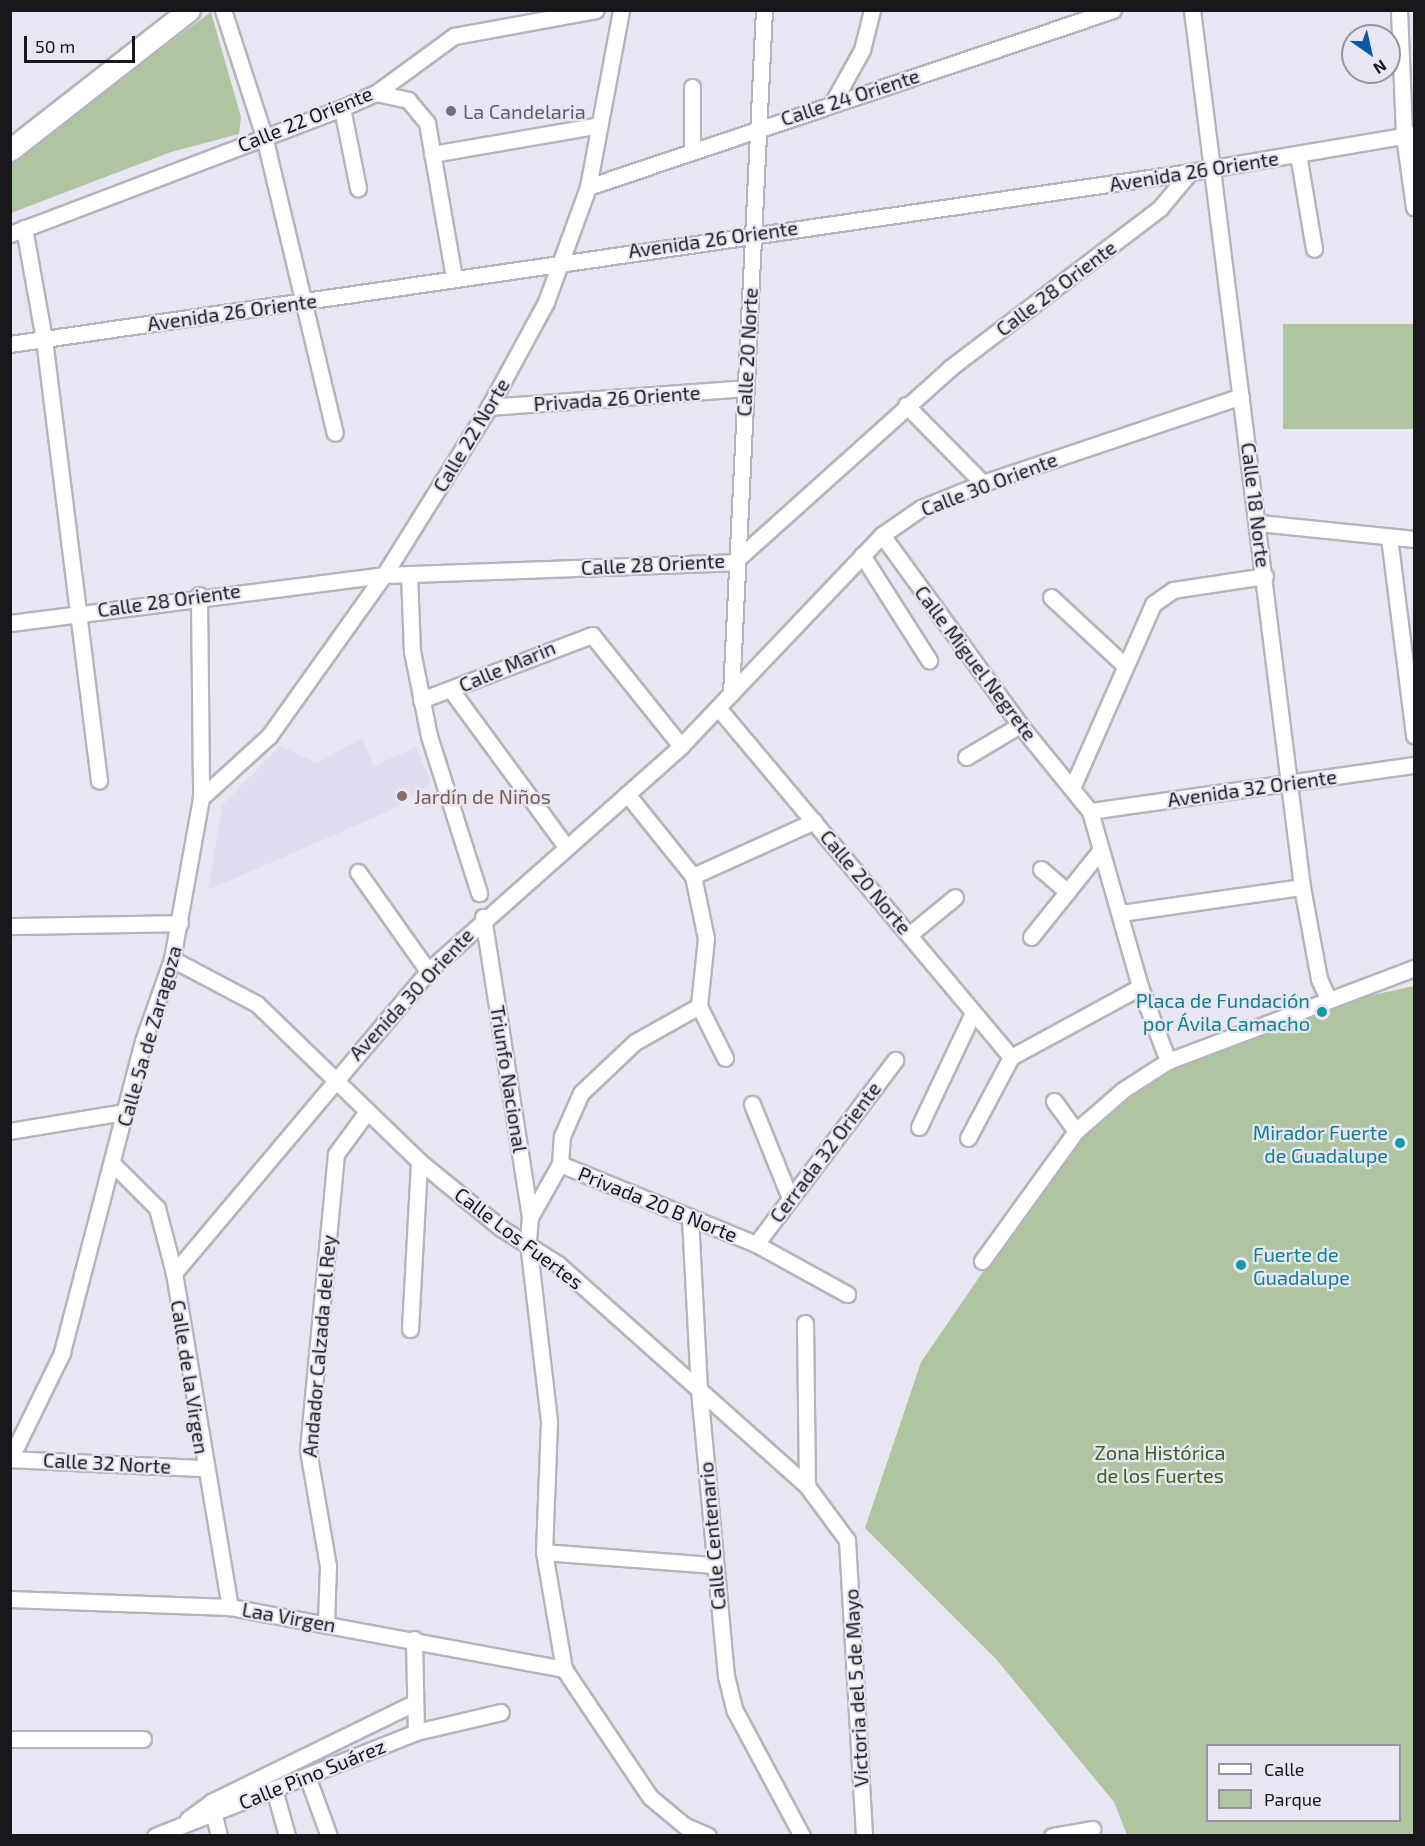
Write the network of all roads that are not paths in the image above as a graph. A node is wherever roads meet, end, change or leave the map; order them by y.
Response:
1 (166, 10) edge
2 (189, 10) edge
3 (223, 10) edge
4 (596, 10) edge
5 (621, 10) edge
6 (764, 10) edge
7 (872, 10) edge
8 (1113, 10) edge
9 (1192, 10) edge
10 (1399, 10) edge
11 (692, 87) dead end
12 (376, 93) junction
13 (833, 102) junction
14 (342, 108) junction
15 (600, 125) junction
16 (758, 127) junction
17 (10, 132) edge
18 (1409, 135) edge
19 (264, 136) junction
20 (10, 150) edge
21 (692, 150) junction
22 (432, 154) junction
23 (1298, 154) junction
24 (1210, 168) junction
25 (1190, 172) junction
26 (588, 187) junction
27 (358, 189) dead end
28 (1414, 207) edge
29 (17, 231) edge
30 (754, 233) junction
31 (1314, 249) dead end
32 (565, 260) junction
33 (454, 277) junction
34 (304, 302) junction
35 (44, 339) junction
36 (10, 344) edge
37 (745, 388) junction
38 (1241, 396) junction
39 (906, 405) junction
40 (489, 407) junction
41 (334, 433) dead end
42 (983, 483) junction
43 (1259, 523) junction
44 (882, 535) junction
45 (1389, 537) junction
46 (1414, 539) edge
47 (862, 555) junction
48 (734, 562) junction
49 (409, 574) junction
50 (384, 575) junction
51 (1265, 576) junction
52 (200, 595) junction
53 (1050, 597) dead end
54 (79, 612) junction
55 (10, 623) edge
56 (929, 660) dead end
57 (1122, 663) junction
58 (451, 690) junction
59 (731, 694) junction
60 (421, 700) junction
61 (719, 709) junction
62 (1020, 725) junction
63 (1414, 735) edge
64 (681, 746) junction
65 (966, 757) dead end
66 (1414, 765) edge
67 (99, 781) dead end
68 (1290, 782) junction
69 (1072, 788) junction
70 (627, 794) junction
71 (201, 798) junction
72 (1090, 810) junction
73 (814, 821) junction
74 (565, 845) junction
75 (1100, 851) junction
76 (1041, 869) dead end
77 (358, 872) dead end
78 (693, 876) junction
79 (1302, 887) junction
80 (1067, 892) junction
81 (479, 893) dead end
82 (954, 897) dead end
83 (1121, 913) junction
84 (483, 917) junction
85 (180, 923) junction
86 (10, 926) edge
87 (910, 934) junction
88 (1031, 938) dead end
89 (172, 959) junction
90 (1414, 968) edge
91 (428, 971) junction
92 (1140, 987) junction
93 (1328, 998) junction
94 (699, 1006) junction
95 (973, 1013) junction
96 (1011, 1057) junction
97 (725, 1058) dead end
98 (895, 1060) dead end
99 (1168, 1061) junction
100 (331, 1081) junction
101 (1053, 1101) dead end
102 (752, 1104) dead end
103 (125, 1112) junction
104 (366, 1113) junction
105 (919, 1127) dead end
106 (10, 1131) edge
107 (1076, 1131) junction
108 (968, 1138) dead end
109 (419, 1161) junction
110 (560, 1164) junction
111 (114, 1165) junction
112 (790, 1198) junction
113 (530, 1217) junction
114 (690, 1218) junction
115 (528, 1242) junction
116 (756, 1244) junction
117 (982, 1261) dead end
118 (174, 1273) junction
119 (847, 1294) dead end
120 (805, 1323) dead end
121 (410, 1329) dead end
122 (699, 1390) junction
123 (10, 1459) edge
124 (204, 1468) junction
125 (807, 1486) junction
126 (847, 1540) joint
127 (544, 1552) junction
128 (714, 1565) junction
129 (10, 1599) edge
130 (230, 1607) junction
131 (326, 1623) junction
132 (414, 1639) junction
133 (564, 1669) junction
134 (412, 1704) junction
135 (501, 1712) dead end
136 (416, 1732) junction
137 (10, 1738) edge
138 (143, 1739) dead end
139 (335, 1741) junction
140 (342, 1762) junction
141 (307, 1776) junction
142 (273, 1789) junction
143 (213, 1809) junction
144 (1092, 1829) dead end
145 (155, 1836) edge
146 (219, 1836) edge
147 (286, 1836) edge
148 (329, 1836) edge
149 (708, 1836) edge
150 (802, 1836) edge
151 (864, 1836) edge
152 (1052, 1836) edge

1 - 17 main road
2 - 20 main road
3 - 19 street
4 - 12 street, Calle 22 Oriente
5 - 15 street, Calle 22 Norte
6 - 16 street, Calle 20 Norte
7 - 13 street
8 - 13 street, Calle 24 Oriente
9 - 24 street, Calle 18 Norte
10 - 18 street
11 - 21 street
12 - 14 street, Calle 22 Oriente
12 - 22 street
13 - 16 street, Calle 24 Oriente
14 - 19 street, Calle 22 Oriente
14 - 27 street
15 - 22 street
15 - 26 street, Calle 22 Norte
16 - 21 street, Calle 24 Oriente
16 - 30 street, Calle 20 Norte
18 - 23 street, Avenida 26 Oriente
18 - 28 street
19 - 29 street, Calle 22 Oriente
19 - 34 street
21 - 26 street, Calle 24 Oriente
22 - 33 street
23 - 24 street, Avenida 26 Oriente
23 - 31 street
24 - 25 street, Avenida 26 Oriente
24 - 38 street, Calle 18 Norte
25 - 30 street, Avenida 26 Oriente
25 - 39 street, Calle 28 Oriente
26 - 32 street, Calle 22 Norte
29 - 35 street
30 - 32 street, Avenida 26 Oriente
30 - 37 street, Calle 20 Norte
32 - 33 street, Avenida 26 Oriente
32 - 40 street, Calle 22 Norte
33 - 34 street, Avenida 26 Oriente
34 - 35 street, Avenida 26 Oriente
34 - 41 street
35 - 36 street, Avenida 26 Oriente
35 - 54 street
37 - 40 street, Privada 26 Oriente
37 - 48 street, Calle 20 Norte
38 - 42 street, Calle 30 Oriente
38 - 43 street, Calle 18 Norte
39 - 42 street
39 - 48 street, Calle 28 Oriente
40 - 50 street, Calle 22 Norte
42 - 44 street, Calle 30 Oriente
43 - 45 street
43 - 51 street, Calle 18 Norte
44 - 47 street, Calle 30 Oriente
44 - 62 street, Calle Miguel Negrete
45 - 46 street
45 - 63 street
47 - 56 street
47 - 59 street, Calle 30 Oriente
48 - 49 street, Calle 28 Oriente
48 - 59 street, Calle 20 Norte
49 - 50 street, Calle 28 Oriente
49 - 60 street
50 - 52 street, Calle 28 Oriente
50 - 71 street, Calle 22 Norte
51 - 57 street
51 - 68 street, Calle 18 Norte
52 - 54 street, Calle 28 Oriente
52 - 71 street, Calle 5a de Zaragoza
53 - 57 street
54 - 55 street, Calle 28 Oriente
54 - 67 street
57 - 69 street
58 - 60 street, Calle Marin
58 - 64 street, Calle Marin
58 - 74 street
59 - 61 street, Calle 30 Oriente
60 - 81 street
61 - 64 street, Calle 30 Oriente
61 - 73 street, Calle 20 Norte
62 - 65 street
62 - 69 street, Calle Miguel Negrete
64 - 70 street, Avenida 30 Oriente
66 - 68 street, Avenida 32 Oriente
68 - 72 street, Avenida 32 Oriente
68 - 79 street, Calle 18 Norte
69 - 72 street, Calle Miguel Negrete
70 - 74 street, Avenida 30 Oriente
70 - 78 street
71 - 85 street, Calle 5a de Zaragoza
72 - 75 street
73 - 78 street
73 - 87 street, Calle 20 Norte
74 - 84 street, Avenida 30 Oriente
75 - 80 street
75 - 83 street
76 - 80 street
77 - 91 street
78 - 94 street
79 - 83 street
79 - 93 street, Calle 18 Norte
80 - 88 street
82 - 87 street
83 - 92 street
84 - 91 street, Avenida 30 Oriente
84 - 113 street, Triunfo Nacional
85 - 86 street
85 - 89 street, Calle 5a de Zaragoza
87 - 95 street, Calle 20 Norte
89 - 100 street, Calle Los Fuertes
89 - 103 street, Calle 5a de Zaragoza
90 - 93 street
91 - 100 street, Avenida 30 Oriente
92 - 96 street
92 - 99 street
93 - 99 street
94 - 97 street
94 - 110 street
95 - 96 street, Calle 20 Norte
95 - 105 street
96 - 108 street
98 - 112 street, Cerrada 32 Oriente
99 - 107 street
100 - 104 street, Calle Los Fuertes
100 - 118 street, Avenida 30 Oriente
101 - 107 street
102 - 112 street
103 - 106 street
103 - 111 street, Calle 5a de Zaragoza
104 - 109 street, Calle Los Fuertes
104 - 131 street, Andador Calzada del Rey
107 - 117 street
109 - 115 street, Calle Los Fuertes
109 - 121 street
110 - 113 street
110 - 114 street, Privada 20 B Norte
111 - 118 street, Calle de la Virgen
111 - 123 street, Calle 5a de Zaragoza
112 - 116 street, Cerrada 32 Oriente
113 - 115 street, Triunfo Nacional
114 - 116 street, Privada 20 B Norte
114 - 122 street, Calle Centenario
115 - 122 street, Calle Los Fuertes
115 - 127 street, Triunfo Nacional
116 - 119 street, Privada 20 B Norte
118 - 124 street, Calle de la Virgen
120 - 125 street
122 - 125 street, Calle Los Fuertes
122 - 128 street, Calle Centenario
123 - 124 street, Calle 32 Norte
124 - 130 street, Calle de la Virgen
125 - 126 street, Calle Los Fuertes
126 - 151 street, Victoria del 5 de Mayo
127 - 128 street
127 - 133 street, Triunfo Nacional
128 - 150 street, Calle Centenario
129 - 130 street, Laa Virgen
130 - 131 street, Laa Virgen
131 - 132 street, Laa Virgen
132 - 133 street, Laa Virgen
132 - 134 street
133 - 149 street
134 - 136 street
134 - 139 street, Calle Pino Suárez
135 - 136 street, Calle Pino Suárez
136 - 140 street, Calle Pino Suárez
137 - 138 street
139 - 140 street
139 - 143 street, Calle Pino Suárez
140 - 141 street, Calle Pino Suárez
141 - 142 street, Calle Pino Suárez
141 - 148 street
142 - 143 street, Calle Pino Suárez
142 - 147 street
143 - 145 street, Calle Pino Suárez
143 - 146 street
144 - 152 street

